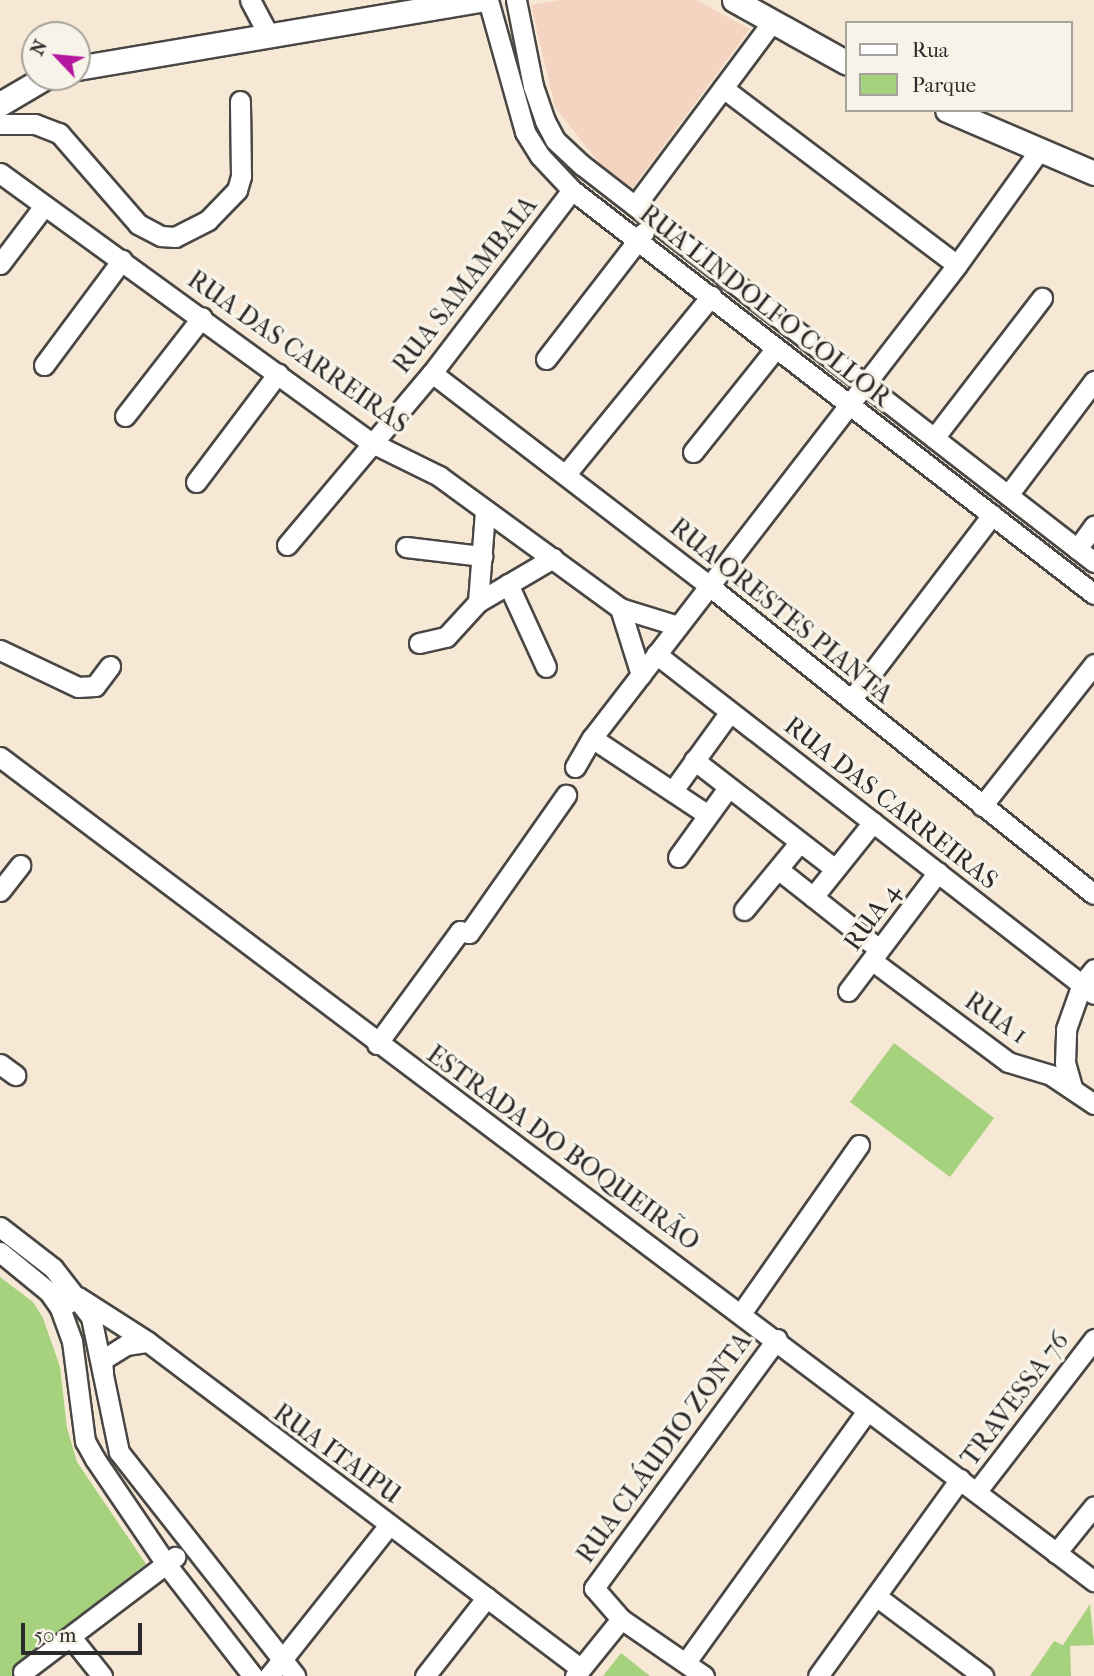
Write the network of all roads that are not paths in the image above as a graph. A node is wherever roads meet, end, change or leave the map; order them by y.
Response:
1 (250, 0) edge
2 (477, 0) edge
3 (488, 0) edge
4 (516, 0) edge
5 (734, 0) edge
6 (772, 22) junction
7 (269, 35) junction
8 (846, 62) edge
9 (91, 66) edge
10 (723, 88) junction
11 (22, 91) edge
12 (240, 101) dead end
13 (0, 104) edge
14 (951, 112) edge
15 (0, 124) edge
16 (1039, 151) junction
17 (0, 173) edge
18 (1094, 173) edge
19 (572, 190) junction
20 (44, 206) junction
21 (635, 206) junction
22 (652, 220) junction
23 (638, 241) junction
24 (122, 260) junction
25 (0, 264) edge
26 (957, 265) junction
27 (710, 296) junction
28 (1042, 298) dead end
29 (202, 317) junction
30 (776, 348) junction
31 (546, 359) dead end
32 (44, 365) dead end
33 (278, 373) junction
34 (432, 373) junction
35 (1094, 381) edge
36 (864, 384) junction
37 (849, 404) junction
38 (125, 416) dead end
39 (934, 438) junction
40 (372, 443) junction
41 (693, 452) dead end
42 (566, 474) junction
43 (197, 482) dead end
44 (1008, 495) junction
45 (485, 510) junction
46 (992, 515) junction
47 (1094, 526) edge
48 (288, 545) dead end
49 (406, 547) dead end
50 (1077, 549) junction
51 (482, 556) junction
52 (553, 558) junction
53 (1094, 562) edge
54 (508, 584) junction
55 (708, 585) junction
56 (1094, 593) edge
57 (478, 602) junction
58 (620, 608) junction
59 (678, 626) junction
60 (419, 643) dead end
61 (0, 650) edge
62 (656, 654) junction
63 (1094, 664) edge
64 (110, 666) dead end
65 (546, 667) dead end
66 (641, 675) junction
67 (851, 700) junction
68 (730, 712) junction
69 (592, 738) junction
70 (0, 757) edge
71 (694, 760) junction
72 (575, 767) dead end
73 (728, 788) junction
74 (674, 789) junction
75 (566, 795) dead end
76 (982, 806) junction
77 (708, 815) junction
78 (873, 822) junction
79 (799, 843) junction
80 (678, 857) dead end
81 (20, 865) dead end
82 (835, 869) junction
83 (779, 870) junction
84 (938, 872) junction
85 (0, 891) edge
86 (1094, 894) edge
87 (813, 897) junction
88 (744, 910) dead end
89 (877, 955) junction
90 (1090, 982) edge
91 (848, 991) dead end
92 (377, 1044) junction
93 (1072, 1087) junction
94 (1094, 1104) edge
95 (859, 1145) dead end
96 (0, 1227) edge
97 (0, 1252) edge
98 (78, 1297) junction
99 (60, 1308) junction
100 (742, 1312) junction
101 (777, 1339) junction
102 (1094, 1339) edge
103 (148, 1342) junction
104 (103, 1373) junction
105 (867, 1410) junction
106 (960, 1479) junction
107 (977, 1491) junction
108 (1094, 1506) edge
109 (388, 1525) junction
110 (189, 1546) junction
111 (1056, 1553) junction
112 (166, 1564) junction
113 (1094, 1581) edge
114 (876, 1596) junction
115 (487, 1597) junction
116 (621, 1619) junction
117 (71, 1637) junction
118 (686, 1662) junction
119 (289, 1669) edge
120 (23, 1672) dead end
121 (578, 1672) edge
122 (102, 1676) edge
123 (253, 1676) edge
124 (269, 1676) edge
125 (425, 1676) edge
126 (704, 1676) edge
127 (818, 1676) edge
128 (983, 1676) edge

1 - 7 street
2 - 7 main road
3 - 19 street, RUA LINDOLFO COLLOR
4 - 21 street, RUA LINDOLFO COLLOR
5 - 6 main road
6 - 8 main road
6 - 10 street
7 - 9 main road
10 - 21 street
10 - 26 street
11 - 13 main road
12 - 15 street
14 - 16 main road
16 - 18 main road
16 - 26 street
17 - 20 street, RUA DAS CARREIRAS
19 - 23 street, RUA LINDOLFO COLLOR
19 - 34 street, RUA SAMAMBAIA
20 - 24 street, RUA DAS CARREIRAS
20 - 25 street
21 - 22 street, RUA LINDOLFO COLLOR
22 - 23 street
22 - 36 street, RUA LINDOLFO COLLOR
23 - 27 street, RUA LINDOLFO COLLOR
23 - 31 street
24 - 29 street, RUA DAS CARREIRAS
24 - 32 street
26 - 36 street
27 - 30 street, RUA LINDOLFO COLLOR
27 - 42 street
28 - 39 street
29 - 33 street, RUA DAS CARREIRAS
29 - 38 street
30 - 37 street, RUA LINDOLFO COLLOR
30 - 41 street
33 - 40 street, RUA DAS CARREIRAS
33 - 43 street
34 - 40 street, RUA SAMAMBAIA
34 - 42 street, RUA ORESTES PIANTA
35 - 44 street
36 - 37 street
36 - 39 street, RUA LINDOLFO COLLOR
37 - 46 street, RUA LINDOLFO COLLOR
37 - 55 street
39 - 44 street, RUA LINDOLFO COLLOR
40 - 45 street, RUA DAS CARREIRAS
40 - 48 street, RUA SAMAMBAIA
42 - 55 street, RUA ORESTES PIANTA
44 - 50 street, RUA LINDOLFO COLLOR
45 - 51 street
45 - 52 street, RUA DAS CARREIRAS
46 - 56 street, RUA LINDOLFO COLLOR
46 - 67 street
47 - 50 street
49 - 51 street
50 - 53 street, RUA LINDOLFO COLLOR
51 - 57 street
52 - 54 street
52 - 58 street, RUA DAS CARREIRAS
54 - 57 street
54 - 65 street
55 - 59 street
55 - 67 street, RUA ORESTES PIANTA
57 - 60 street
58 - 59 street, RUA DAS CARREIRAS
58 - 66 street
59 - 62 street
61 - 64 street
62 - 66 street
62 - 68 street, RUA DAS CARREIRAS
63 - 76 street
66 - 69 street
67 - 76 street, RUA ORESTES PIANTA
68 - 71 street
68 - 78 street, RUA DAS CARREIRAS
69 - 72 street
69 - 74 street
70 - 92 street, ESTRADA DO BOQUEIRÃO
71 - 73 street
71 - 74 street
73 - 77 street
73 - 79 street
74 - 77 street
75 - 92 street
76 - 86 street, RUA ORESTES PIANTA
77 - 80 street
78 - 82 street
78 - 84 street, RUA DAS CARREIRAS
79 - 82 street
79 - 83 street
81 - 85 street
82 - 87 street
83 - 87 street, RUA 1
83 - 88 street
84 - 89 street, RUA 4
84 - 90 street, RUA DAS CARREIRAS
87 - 89 street, RUA 1
89 - 91 street, RUA 4
89 - 93 street, RUA 1
90 - 93 street
92 - 100 street, ESTRADA DO BOQUEIRÃO
93 - 94 street, RUA 1
95 - 100 street
96 - 98 street
97 - 99 street
98 - 99 street
98 - 103 street, RUA ITAIPU
98 - 104 street
99 - 112 street
100 - 101 street, ESTRADA DO BOQUEIRÃO
101 - 105 street, ESTRADA DO BOQUEIRÃO
101 - 116 street, RUA CLÁUDIO ZONTA
102 - 107 street, TRAVESSA 76
103 - 104 street
103 - 109 street, RUA ITAIPU
104 - 110 street
105 - 106 street, ESTRADA DO BOQUEIRÃO
105 - 118 street
106 - 107 street, ESTRADA DO BOQUEIRÃO
106 - 114 street
107 - 111 street, ESTRADA DO BOQUEIRÃO
108 - 111 street
109 - 115 street, RUA ITAIPU
109 - 119 street
110 - 112 street
110 - 119 street
111 - 113 street, ESTRADA DO BOQUEIRÃO
112 - 117 street
112 - 123 street
114 - 127 street
114 - 128 street
115 - 121 street, RUA ITAIPU
115 - 125 street
116 - 118 street
116 - 121 street
117 - 120 street
117 - 122 street
118 - 126 street
119 - 124 street

